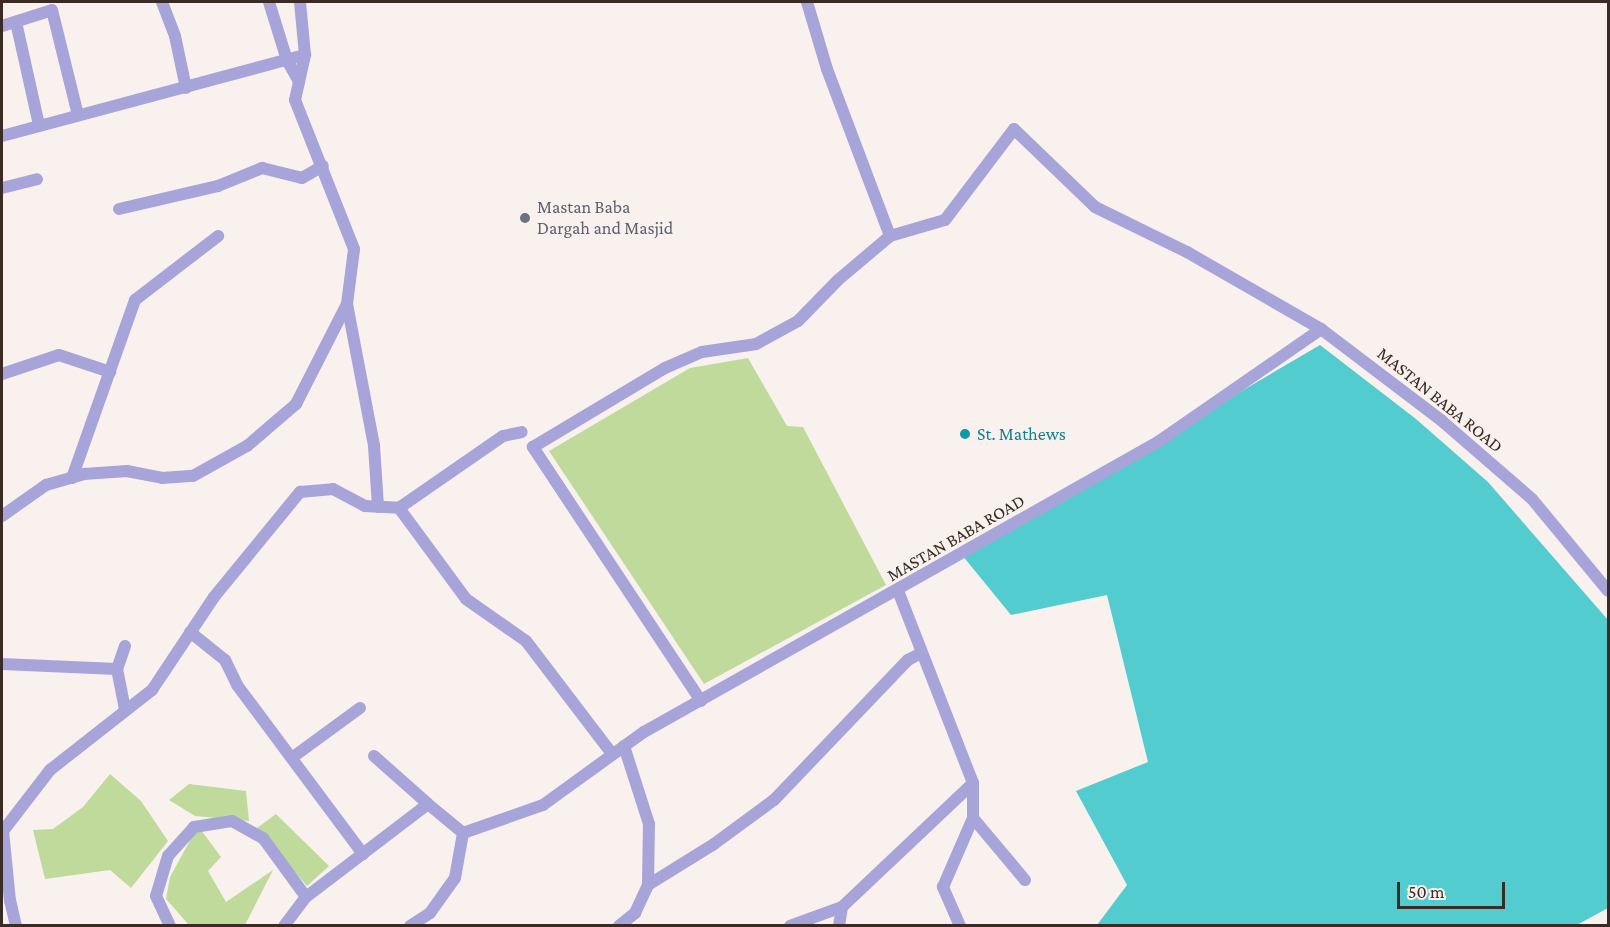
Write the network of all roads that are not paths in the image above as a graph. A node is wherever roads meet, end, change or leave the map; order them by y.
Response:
1 (162, 2) edge
2 (269, 2) edge
3 (300, 2) edge
4 (807, 2) edge
5 (15, 22) junction
6 (2, 26) edge
7 (305, 55) junction
8 (287, 60) junction
9 (299, 82) junction
10 (186, 88) junction
11 (78, 115) junction
12 (39, 125) junction
13 (2, 136) edge
14 (323, 166) junction
15 (37, 179) dead end
16 (2, 188) edge
17 (119, 209) dead end
18 (218, 236) dead end
19 (890, 236) junction
20 (347, 304) junction
21 (1321, 329) junction
22 (110, 372) junction
23 (2, 374) edge
24 (522, 432) dead end
25 (72, 478) junction
26 (378, 507) junction
27 (399, 508) junction
28 (2, 516) edge
29 (898, 591) junction
30 (1608, 591) edge
31 (190, 632) junction
32 (125, 646) dead end
33 (921, 653) junction
34 (2, 664) edge
35 (117, 669) junction
36 (701, 701) junction
37 (360, 708) dead end
38 (125, 709) junction
39 (624, 746) junction
40 (612, 754) junction
41 (375, 756) dead end
42 (293, 757) junction
43 (973, 783) junction
44 (428, 804) junction
45 (973, 818) junction
46 (2, 831) edge
47 (464, 833) junction
48 (363, 854) junction
49 (1025, 880) dead end
50 (648, 885) junction
51 (306, 897) junction
52 (842, 908) junction
53 (16, 926) edge
54 (170, 926) edge
55 (284, 926) edge
56 (410, 926) edge
57 (619, 926) edge
58 (790, 926) edge
59 (839, 926) edge
60 (960, 926) edge

1 - 10 street
2 - 8 street
3 - 7 street
4 - 19 street
5 - 6 street
5 - 11 street
5 - 12 street
7 - 8 street
7 - 9 street
8 - 9 street
8 - 10 street
9 - 14 street
10 - 11 street
11 - 12 street
12 - 13 street
14 - 17 street
14 - 20 street
15 - 16 street
18 - 22 street
19 - 21 street
19 - 36 street
20 - 25 street
20 - 26 street
21 - 29 street, MASTAN BABA ROAD
21 - 30 street, MASTAN BABA ROAD
22 - 23 street
22 - 25 street
24 - 27 street
25 - 28 street
26 - 27 street
26 - 31 street
27 - 40 street
29 - 33 street
29 - 36 street, MASTAN BABA ROAD
31 - 38 street
31 - 42 street
32 - 35 street
33 - 43 street
33 - 50 street
34 - 35 street
35 - 38 street
36 - 39 street, MASTAN BABA ROAD
37 - 42 street
38 - 46 street
39 - 40 street, MASTAN BABA ROAD
39 - 50 street
40 - 47 street, MASTAN BABA ROAD
41 - 44 street
42 - 48 street
43 - 45 street
43 - 52 street
44 - 47 street
44 - 48 street
45 - 49 street
45 - 60 street
46 - 53 street
47 - 56 street
48 - 51 street
50 - 57 street
51 - 54 street
51 - 55 street
52 - 58 street
52 - 59 street

